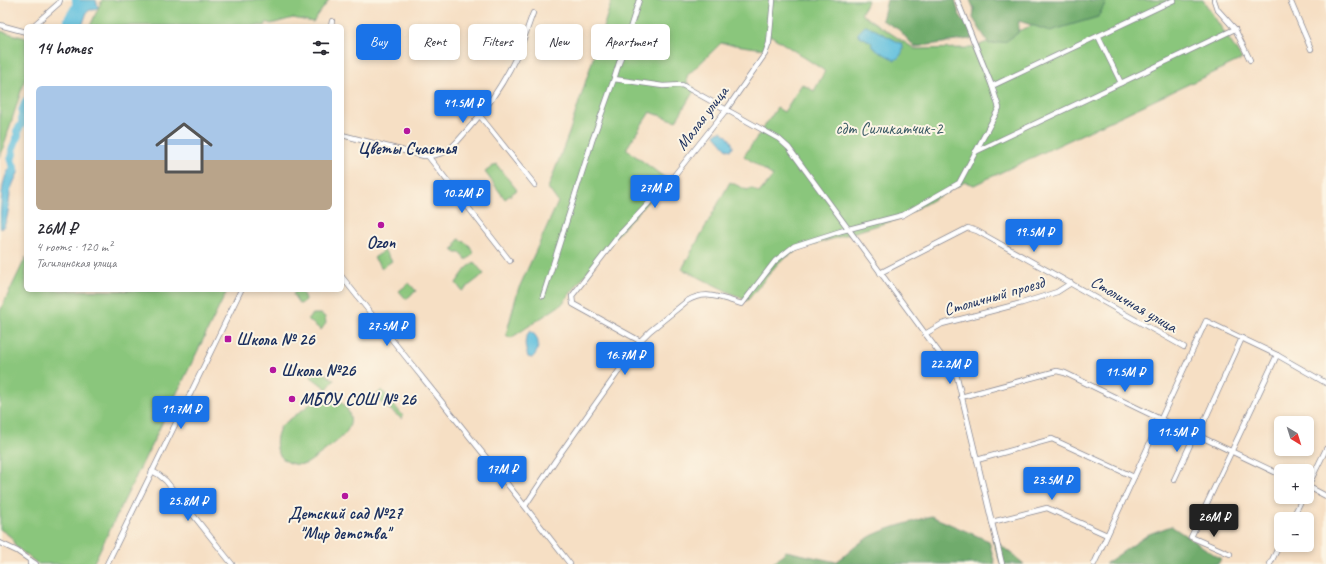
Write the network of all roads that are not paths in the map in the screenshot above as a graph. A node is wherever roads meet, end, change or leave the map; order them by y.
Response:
1 (60, 0) edge
2 (639, 0) edge
3 (773, 0) edge
4 (957, 0) edge
5 (1174, 0) edge
6 (1214, 0) edge
7 (1290, 0) edge
8 (533, 13) dead end
9 (35, 24) edge
10 (0, 25) edge
11 (1235, 29) junction
12 (24, 31) edge
13 (1098, 36) junction
14 (1311, 49) dead end
15 (1250, 60) dead end
16 (614, 79) junction
17 (1121, 83) junction
18 (992, 86) junction
19 (726, 110) junction
20 (480, 116) junction
21 (344, 135) edge
22 (975, 152) junction
23 (428, 156) junction
24 (535, 185) dead end
25 (848, 230) junction
26 (510, 261) dead end
27 (880, 273) junction
28 (344, 280) edge
29 (1071, 283) junction
30 (240, 292) edge
31 (543, 296) dead end
32 (925, 334) junction
33 (1242, 338) junction
34 (640, 341) junction
35 (1184, 347) dead end
36 (1277, 355) junction
37 (1326, 383) edge
38 (961, 397) junction
39 (1160, 420) junction
40 (1196, 434) junction
41 (1326, 449) edge
42 (1231, 451) junction
43 (977, 460) junction
44 (152, 471) junction
45 (1274, 472) edge
46 (1314, 473) edge
47 (1134, 477) junction
48 (1174, 480) dead end
49 (1314, 490) edge
50 (1326, 496) edge
51 (525, 506) junction
52 (992, 522) junction
53 (1107, 536) junction
54 (0, 543) edge
55 (1276, 552) edge
56 (1230, 554) dead end
57 (30, 562) edge
58 (36, 564) edge
59 (107, 564) edge
60 (232, 564) edge
61 (570, 564) edge
62 (1002, 564) edge
63 (1094, 564) edge
64 (1270, 564) edge

1 - 9 street
2 - 16 street
3 - 19 street, Малая улица
4 - 18 street
5 - 13 street
6 - 11 street
7 - 14 street
8 - 20 street
10 - 12 street
11 - 15 street
11 - 17 street
13 - 17 street
13 - 18 street
16 - 19 street
16 - 31 street
17 - 22 street
18 - 22 street
19 - 25 street
19 - 34 street, Малая улица
20 - 23 street
20 - 24 street
21 - 23 street
22 - 25 street
23 - 26 street
25 - 27 street
25 - 34 street
27 - 29 street, Столичная улица
27 - 32 street
28 - 51 street
29 - 32 street, Столичный проезд
29 - 35 street, Столичная улица
30 - 44 street
32 - 38 street
33 - 36 street
33 - 39 street
33 - 40 street
34 - 51 street
36 - 37 street
36 - 42 street
38 - 39 street
38 - 43 street
39 - 40 street
39 - 47 street
40 - 42 street
40 - 48 street
41 - 46 street
42 - 45 street
42 - 56 street
43 - 47 street
43 - 52 street
44 - 59 street
44 - 60 street
47 - 53 street
49 - 50 street
51 - 61 street
52 - 53 street
52 - 62 street
53 - 63 street
54 - 57 street
55 - 64 street
57 - 58 street

